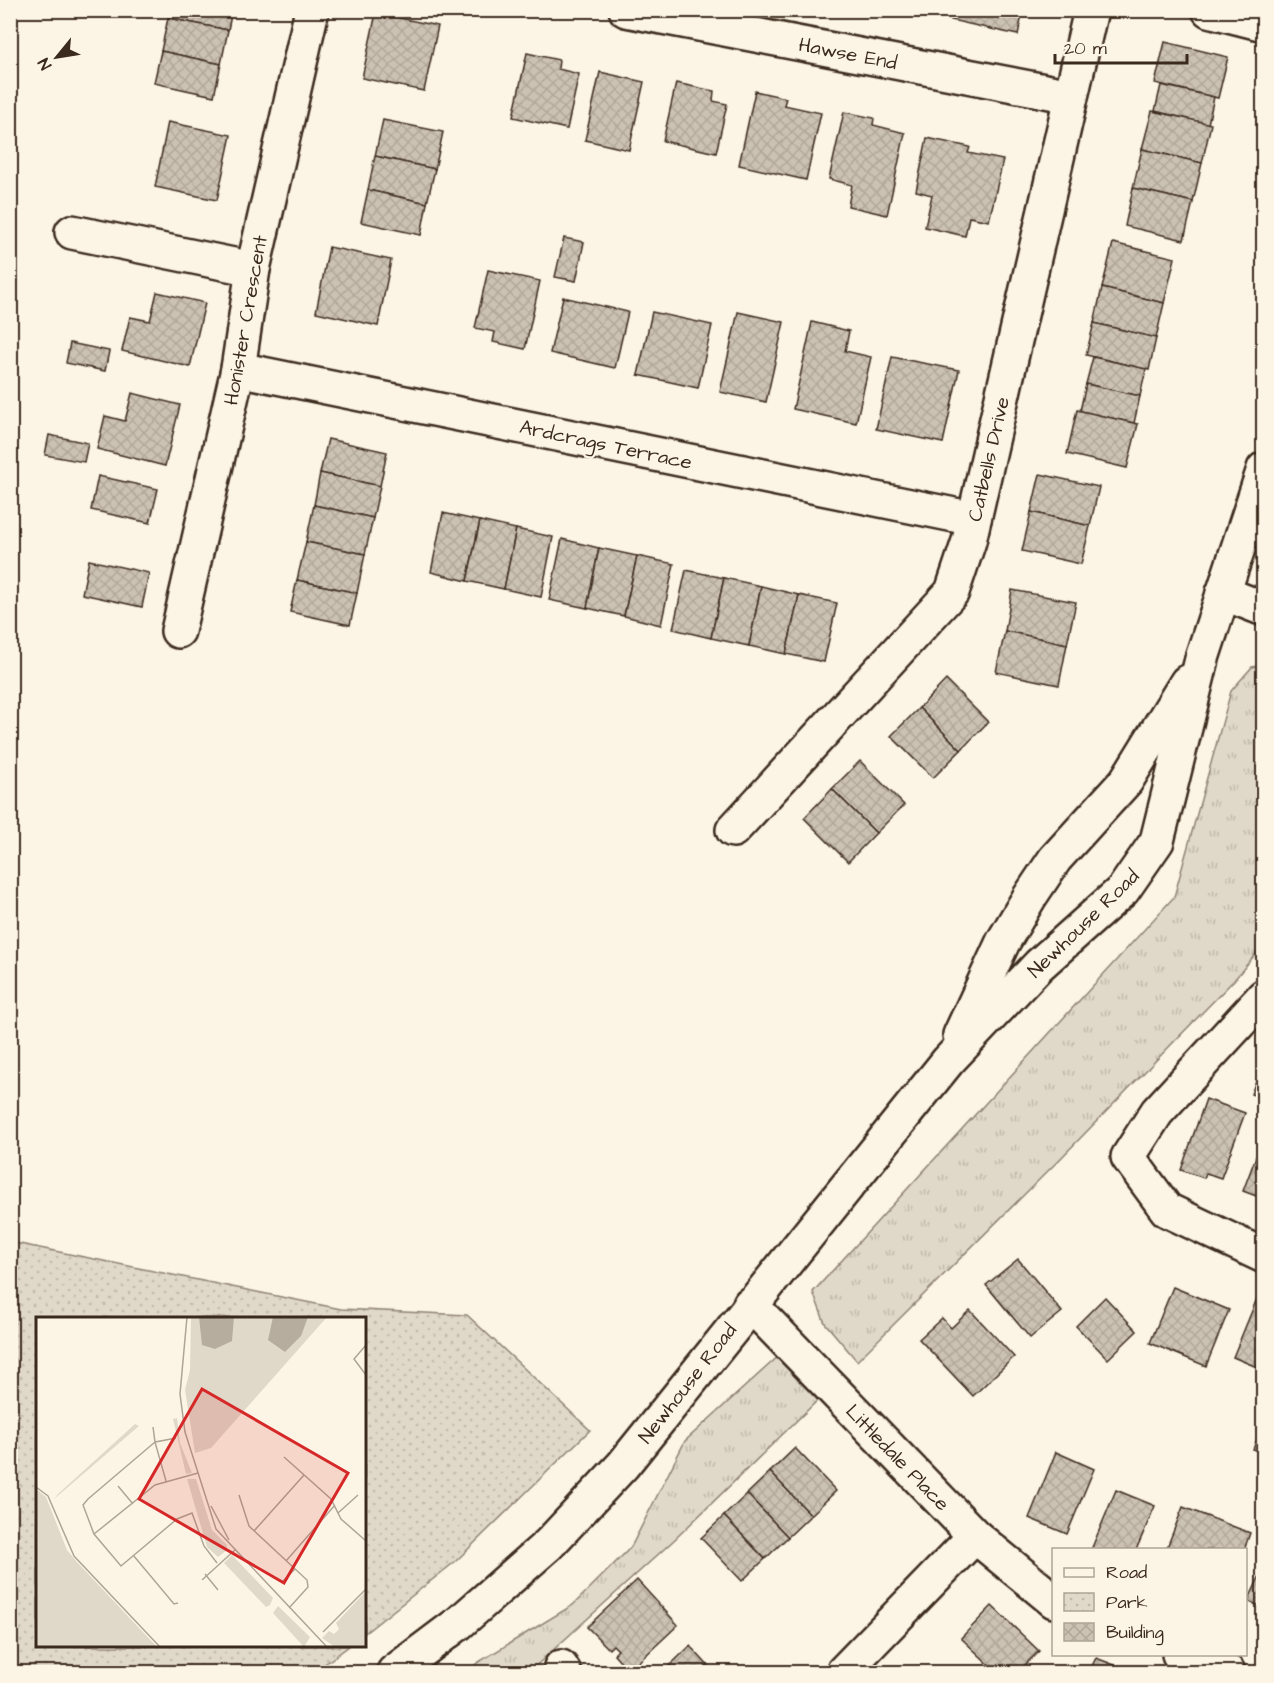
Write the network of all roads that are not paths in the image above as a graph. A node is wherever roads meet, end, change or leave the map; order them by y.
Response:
1 (312, 10) edge
2 (626, 10) edge
3 (1091, 10) edge
4 (1209, 10) edge
5 (1263, 24) edge
6 (1071, 96) junction
7 (72, 232) dead end
8 (253, 269) junction
9 (238, 369) junction
10 (1263, 469) edge
11 (974, 519) junction
12 (1223, 593) junction
13 (1263, 609) edge
14 (178, 631) dead end
15 (1203, 655) junction
16 (733, 830) dead end
17 (1263, 996) edge
18 (948, 1061) junction
19 (1263, 1256) edge
20 (750, 1304) junction
21 (975, 1536) junction
22 (1052, 1600) edge
23 (1184, 1656) edge
24 (394, 1672) edge
25 (843, 1672) edge
26 (1228, 1672) edge

1 - 8 street, Honister Crescent
2 - 6 street, Hawse End
3 - 6 street, Catbells Drive
4 - 5 street
6 - 11 street, Catbells Drive
7 - 8 street
8 - 9 street, Honister Crescent
9 - 11 street, Ardcrags Terrace
9 - 14 street, Honister Crescent
10 - 12 street, Newhouse Road
11 - 16 street, Catbells Drive
12 - 13 street
12 - 15 street, Newhouse Road
15 - 18 street, Newhouse Road
15 - 18 street, Newhouse Road
17 - 19 street
18 - 20 street, Newhouse Road
20 - 21 street, Littledale Place
20 - 24 street, Newhouse Road
21 - 22 street, Littledale Place
21 - 25 street
23 - 26 street

